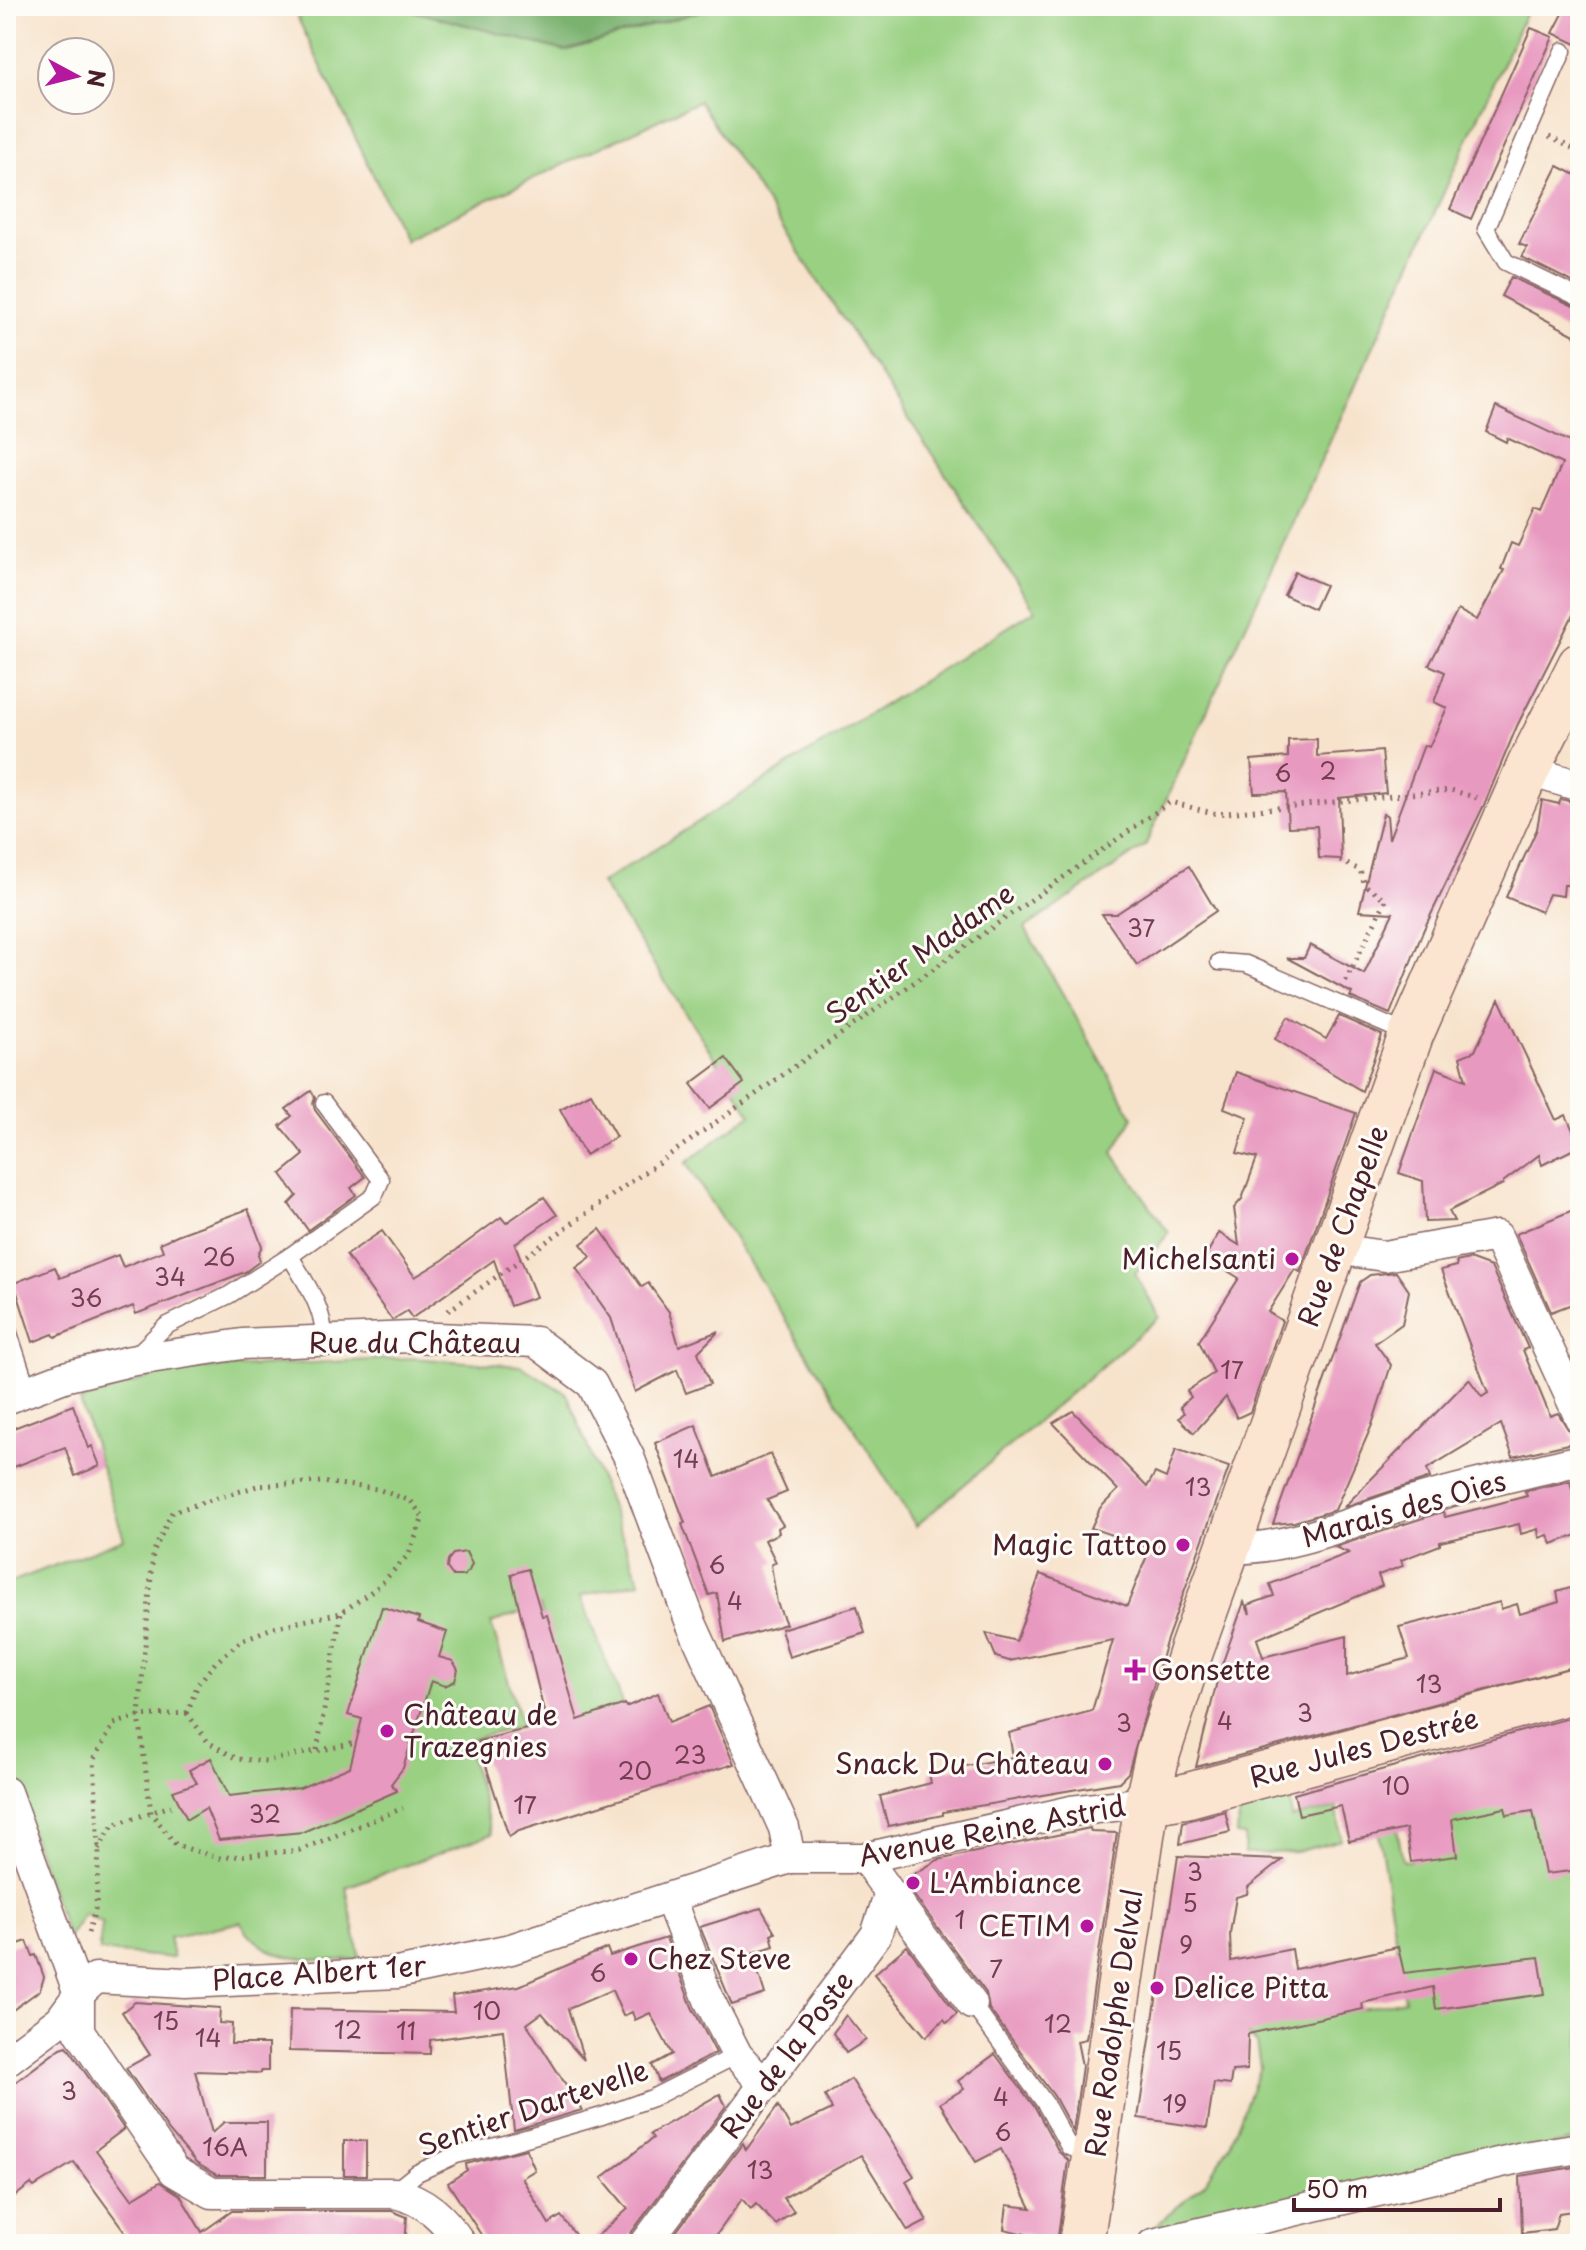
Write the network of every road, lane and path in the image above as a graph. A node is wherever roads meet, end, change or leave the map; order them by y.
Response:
1 (1563, 51) dead end
2 (1530, 128) junction
3 (1580, 152) edge
4 (1580, 298) edge
5 (1580, 665) edge
6 (1529, 766) junction
7 (1580, 786) edge
8 (1510, 809) junction
9 (1340, 861) dead end
10 (1219, 962) dead end
11 (1335, 1000) junction
12 (1411, 1035) junction
13 (324, 1103) dead end
14 (1335, 1249) junction
15 (290, 1256) junction
16 (6, 1324) edge
17 (411, 1337) junction
18 (324, 1340) junction
19 (130, 1361) junction
20 (17, 1395) edge
21 (1580, 1418) edge
22 (1580, 1460) edge
23 (1227, 1549) junction
24 (341, 1613) junction
25 (1580, 1689) edge
26 (187, 1713) junction
27 (139, 1716) junction
28 (356, 1743) dead end
29 (317, 1750) junction
30 (6, 1792) edge
31 (1147, 1802) junction
32 (171, 1806) dead end
33 (403, 1808) dead end
34 (151, 1813) junction
35 (99, 1850) junction
36 (790, 1858) junction
37 (865, 1858) junction
38 (890, 1893) junction
39 (670, 1899) junction
40 (79, 1994) junction
41 (972, 2004) joint
42 (737, 2055) junction
43 (6, 2061) edge
44 (765, 2086) junction
45 (1580, 2148) edge
46 (1094, 2156) junction
47 (391, 2193) junction
48 (461, 2244) edge
49 (645, 2244) edge
50 (1081, 2244) edge
51 (1153, 2244) edge

1 - 2 lane
2 - 3 path
2 - 4 lane
5 - 6 main road, Rue de Chapelle
6 - 7 street
6 - 8 main road, Rue de Chapelle
8 - 12 main road, Rue de Chapelle
8 - 17 path, Sentier Madame
9 - 11 path
10 - 11 lane
11 - 12 lane
12 - 14 main road, Rue de Chapelle
13 - 15 lane
14 - 21 street
14 - 23 main road, Rue de Chapelle
15 - 18 lane
15 - 19 lane
16 - 20 lane
17 - 18 street, Rue du Château
17 - 36 street, Rue du Château
18 - 19 street, Rue du Château
19 - 20 street, Rue du Château
22 - 23 street, Marais des Oies
23 - 31 main road, Rue de Chapelle
24 - 26 path
24 - 27 path
24 - 29 path
25 - 31 main road, Rue Jules Destrée
26 - 27 path
26 - 29 path
27 - 34 path
27 - 35 path
28 - 29 path
30 - 40 street
31 - 37 street, Avenue Reine Astrid
31 - 46 main road, Rue Rodolphe Delval
32 - 34 path
33 - 34 path
34 - 35 path
35 - 40 path
36 - 37 street, Avenue Reine Astrid
36 - 39 street, Place Albert 1er
37 - 38 street
38 - 41 street
38 - 44 street, Rue de la Poste
39 - 40 street, Place Albert 1er
39 - 42 street
40 - 43 street
40 - 47 street
41 - 46 lane
42 - 44 street
42 - 47 lane, Sentier Dartevelle
44 - 49 street, Rue de la Poste
45 - 51 street
46 - 50 main road, Rue Rodolphe Delval
47 - 48 street

